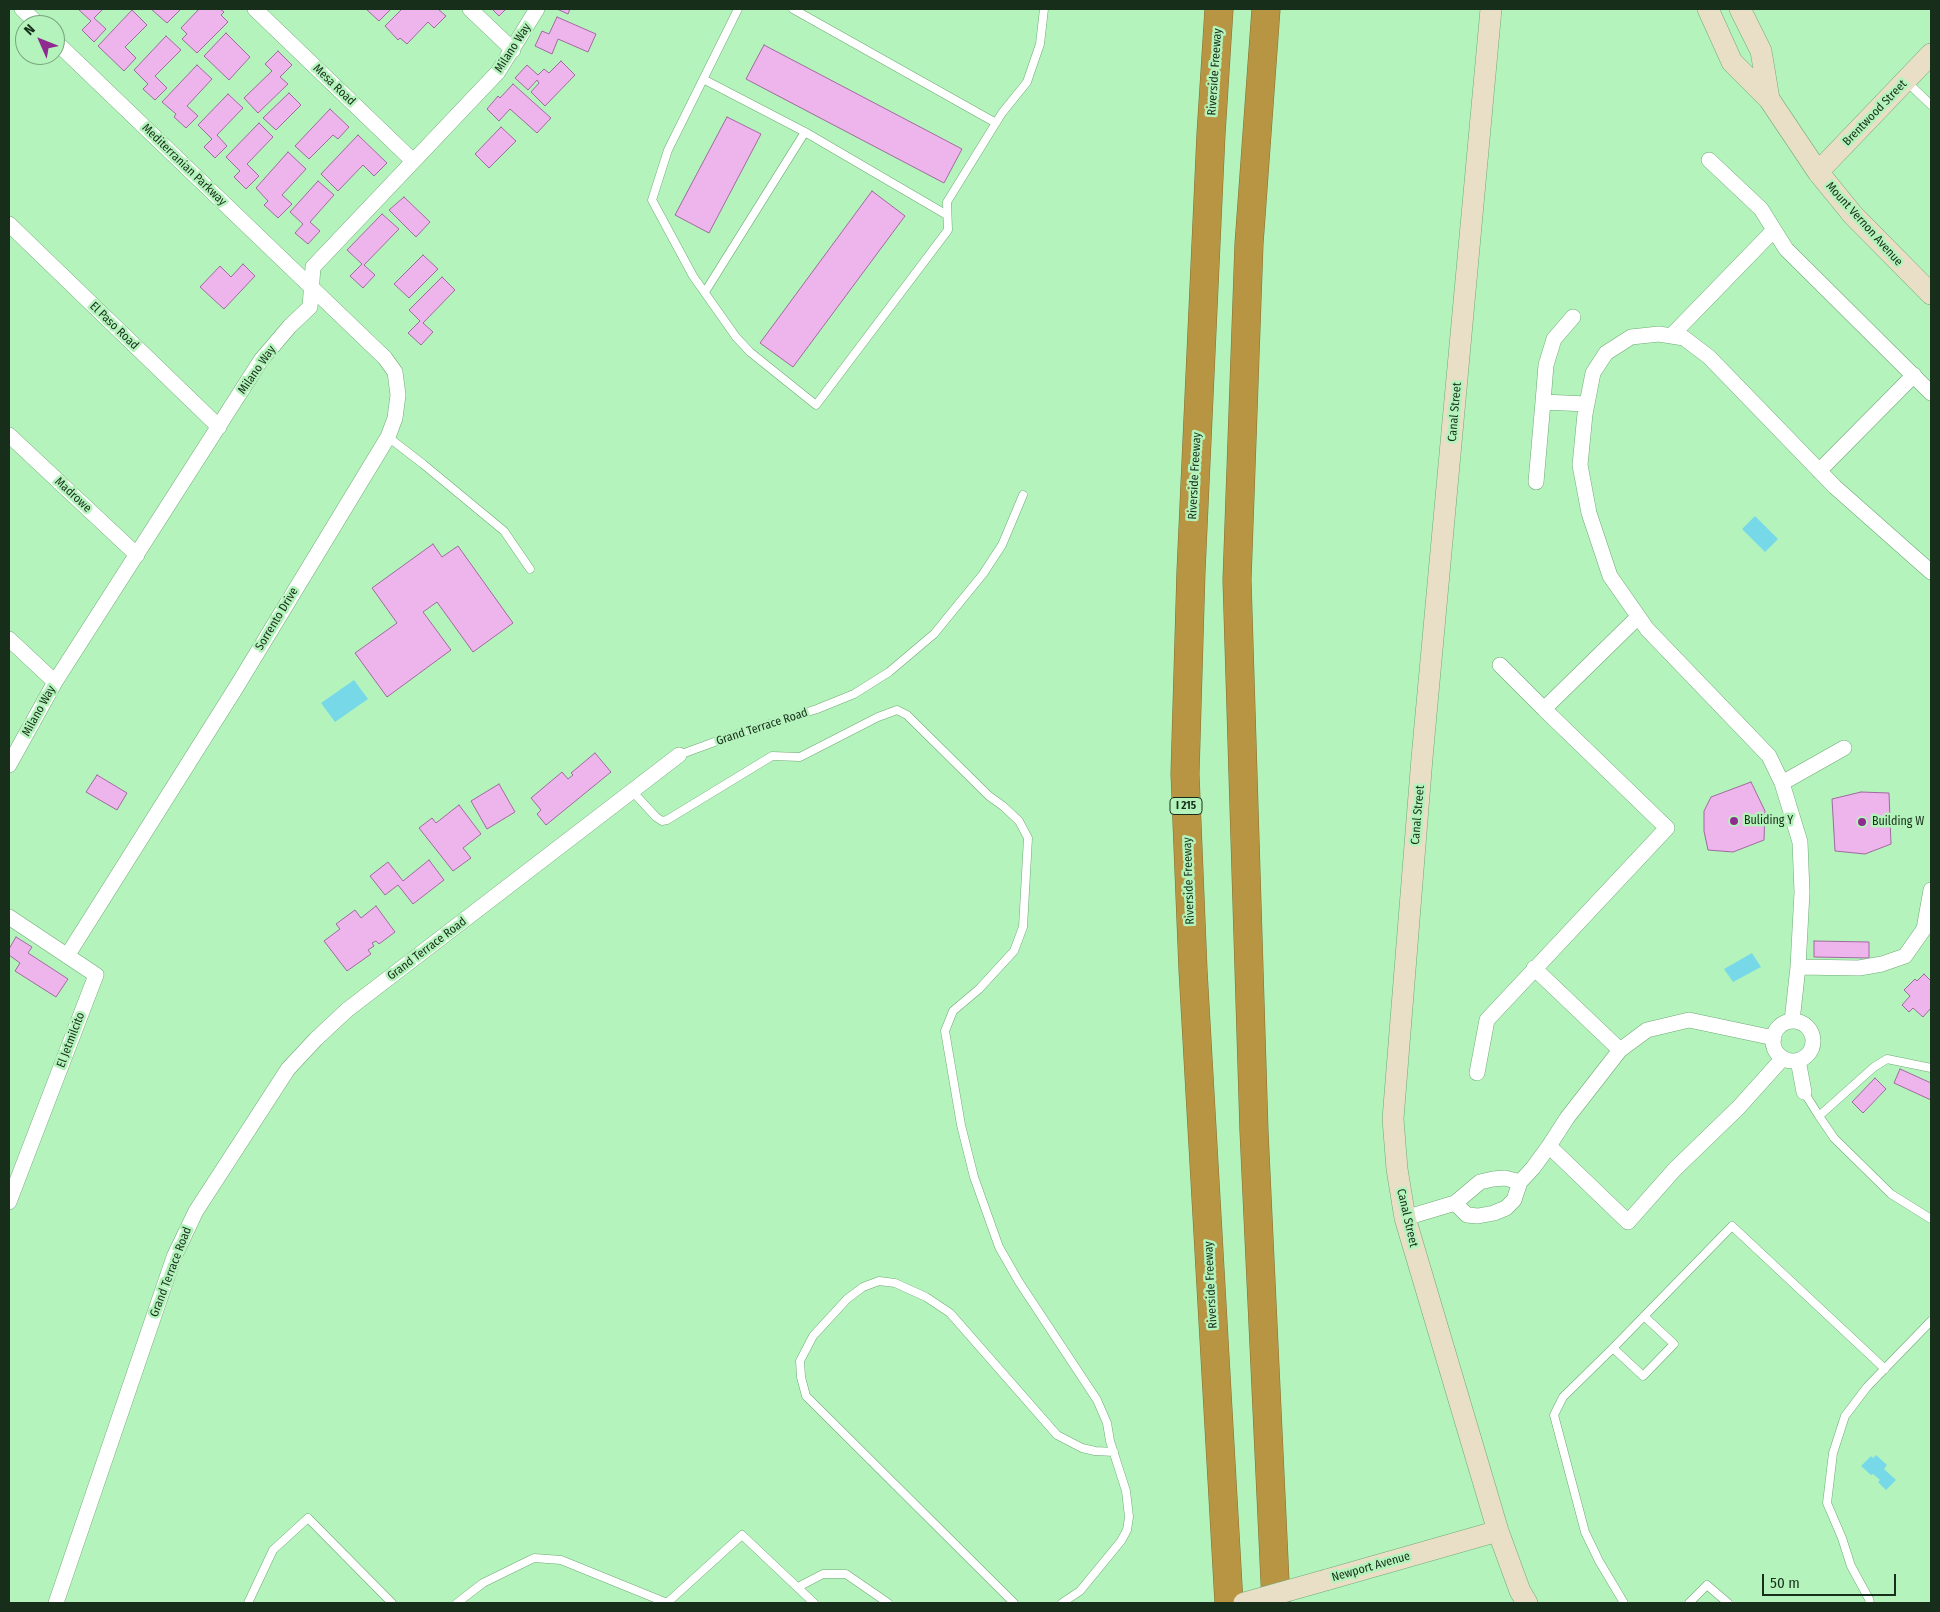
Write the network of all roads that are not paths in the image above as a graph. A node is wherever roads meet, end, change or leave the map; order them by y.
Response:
1 (255, 9) edge
2 (470, 9) edge
3 (536, 9) edge
4 (738, 9) edge
5 (793, 9) edge
6 (1044, 9) edge
7 (1220, 9) edge
8 (1266, 9) edge
9 (1490, 9) edge
10 (1708, 9) edge
11 (1740, 9) edge
12 (513, 50) junction
13 (65, 51) edge
14 (1931, 54) edge
15 (704, 79) junction
16 (1906, 81) junction
17 (1769, 99) junction
18 (1931, 105) edge
19 (996, 123) junction
20 (805, 132) junction
21 (1708, 160) dead end
22 (413, 161) junction
23 (1818, 172) junction
24 (948, 215) junction
25 (9, 224) edge
26 (1774, 231) junction
27 (312, 289) junction
28 (705, 292) junction
29 (1931, 294) edge
30 (1573, 317) dead end
31 (1671, 336) junction
32 (1914, 375) junction
33 (1931, 392) edge
34 (1543, 402) junction
35 (1587, 404) junction
36 (219, 427) junction
37 (9, 435) edge
38 (388, 437) junction
39 (1820, 471) junction
40 (1536, 482) dead end
41 (1023, 495) dead end
42 (137, 555) junction
43 (530, 569) dead end
44 (1931, 572) edge
45 (1638, 617) junction
46 (9, 639) edge
47 (1500, 665) dead end
48 (55, 682) junction
49 (1544, 709) junction
50 (1844, 748) dead end
51 (679, 755) joint
52 (9, 764) edge
53 (1782, 783) junction
54 (632, 791) junction
55 (1931, 890) edge
56 (9, 917) edge
57 (67, 956) junction
58 (1798, 967) junction
59 (1534, 968) junction
60 (1792, 1021) junction
61 (1774, 1038) junction
62 (1620, 1050) junction
63 (1783, 1058) junction
64 (1798, 1060) junction
65 (1931, 1068) edge
66 (1477, 1073) dead end
67 (1804, 1092) joint
68 (1819, 1116) junction
69 (1549, 1146) junction
70 (1520, 1182) junction
71 (9, 1202) edge
72 (1455, 1203) junction
73 (1405, 1218) junction
74 (1931, 1219) edge
75 (1644, 1316) junction
76 (1931, 1321) edge
77 (1613, 1348) junction
78 (1885, 1369) junction
79 (1114, 1452) junction
80 (1498, 1530) junction
81 (798, 1587) junction
82 (56, 1603) edge
83 (248, 1603) edge
84 (392, 1603) edge
85 (457, 1603) edge
86 (814, 1603) edge
87 (888, 1603) edge
88 (1014, 1603) edge
89 (1062, 1603) edge
90 (1229, 1603) edge
91 (1244, 1603) edge
92 (1276, 1603) edge
93 (1527, 1603) edge
94 (1624, 1603) edge
95 (1689, 1603) edge
96 (1728, 1603) edge
97 (1870, 1603) edge

1 - 22 street, Mesa Road
2 - 12 street
3 - 12 street, Milano Way
4 - 15 lane
5 - 19 lane
6 - 19 lane
7 - 90 highway, Riverside Freeway / I 215
8 - 92 highway
9 - 73 street, Canal Street
10 - 17 street, Mount Vernon Avenue
11 - 17 street, Mount Vernon Avenue
12 - 22 street, Milano Way
13 - 27 street, Mediterranian Parkway
14 - 16 street, Brentwood Street
15 - 20 lane
15 - 28 lane
16 - 18 lane
16 - 23 street, Brentwood Street
17 - 23 street, Mount Vernon Avenue
19 - 24 lane
20 - 24 lane
20 - 28 lane
21 - 26 street
22 - 27 street, Milano Way
23 - 29 street, Mount Vernon Avenue
24 - 28 lane
25 - 36 street, El Paso Road
26 - 31 street
26 - 32 street
27 - 36 street, Milano Way
27 - 38 street, Sorrento Drive
30 - 34 street
31 - 35 street
31 - 39 street
32 - 33 street
32 - 39 street
34 - 35 street
34 - 40 street
35 - 45 street
36 - 42 street, Milano Way
37 - 42 street, Madrowe
38 - 43 lane
38 - 57 street, Sorrento Drive
39 - 44 street
41 - 51 lane, Grand Terrace Road
42 - 48 street, Milano Way
45 - 49 street
45 - 53 street
46 - 48 street
47 - 49 street
48 - 52 street, Milano Way
49 - 59 street
50 - 53 street
51 - 54 street, Grand Terrace Road
53 - 58 street
54 - 79 lane
54 - 82 street, Grand Terrace Road
55 - 58 street
56 - 57 street, El Jetmilcito
57 - 71 street, El Jetmilcito
58 - 60 street
59 - 62 street
59 - 66 street
60 - 61 street
60 - 64 street
61 - 62 street
61 - 63 street
62 - 69 street
63 - 64 street
63 - 69 street
64 - 67 street
65 - 68 lane
67 - 68 lane
68 - 74 lane
69 - 70 street
70 - 72 street
70 - 72 street
72 - 73 street
73 - 80 street, Canal Street
75 - 77 lane
75 - 77 lane
75 - 78 lane
76 - 78 lane
77 - 94 lane
78 - 97 lane
79 - 88 lane
79 - 89 lane
80 - 91 street, Newport Avenue, bridge
80 - 93 street, Canal Street
81 - 85 lane
81 - 86 lane
81 - 87 lane
83 - 84 lane
95 - 96 lane

